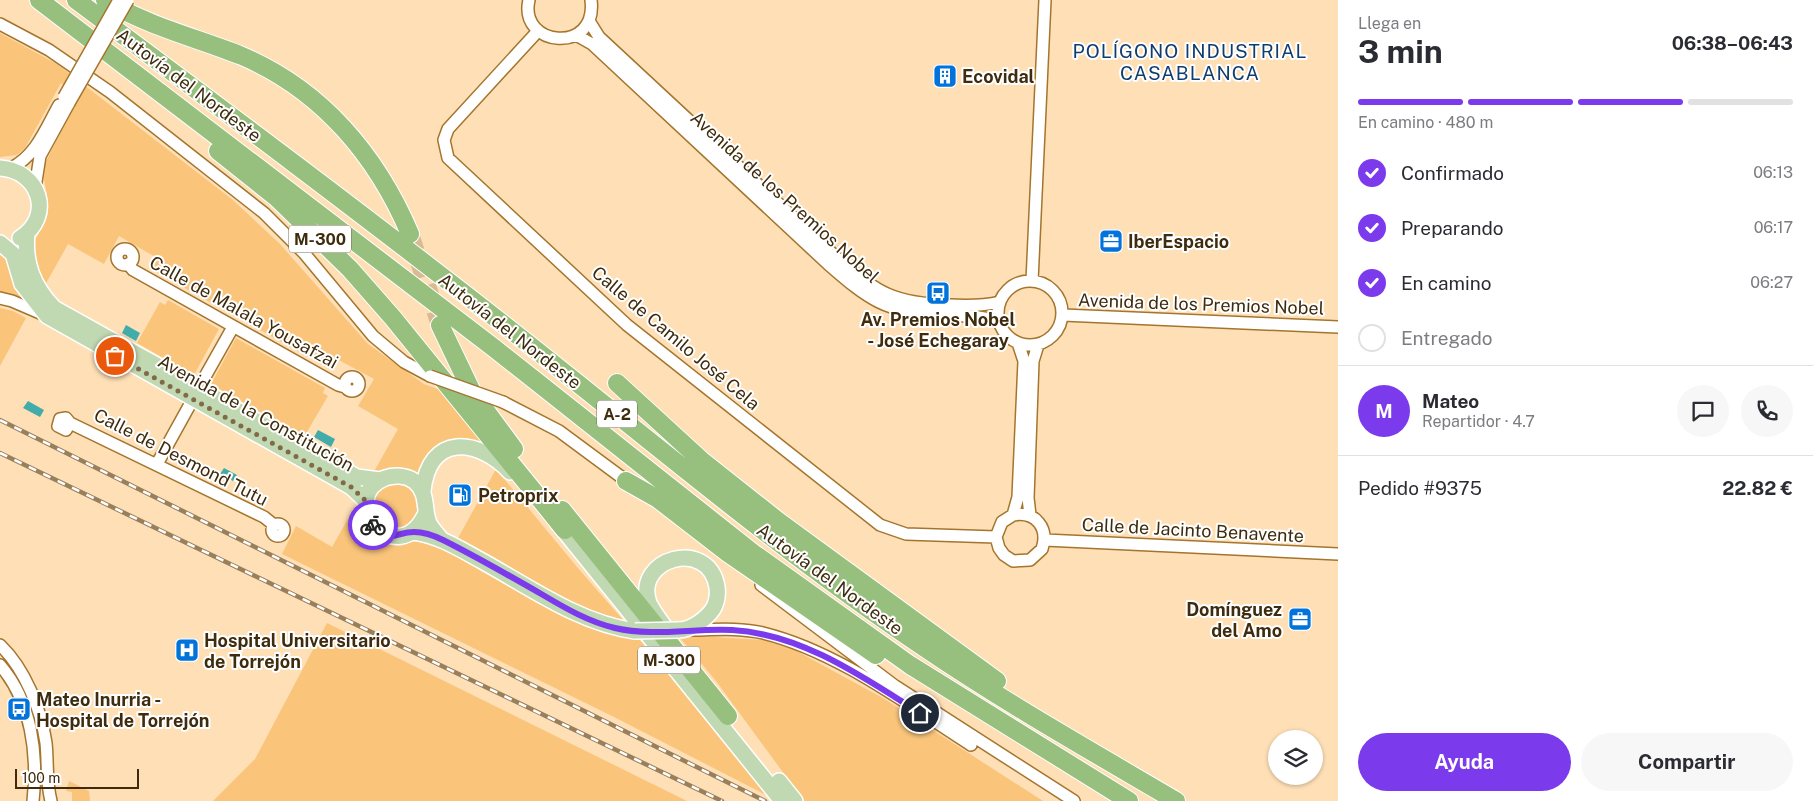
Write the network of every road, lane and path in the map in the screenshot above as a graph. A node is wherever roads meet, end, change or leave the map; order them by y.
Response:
1 (24, 0) edge
2 (39, 0) edge
3 (76, 0) edge
4 (105, 0) edge
5 (118, 0) edge
6 (128, 0) edge
7 (529, 0) edge
8 (591, 0) edge
9 (1045, 0) edge
10 (589, 21) junction
11 (0, 24) edge
12 (538, 31) junction
13 (576, 35) junction
14 (66, 101) junction
15 (6, 168) edge
16 (36, 188) junction
17 (27, 233) junction
18 (410, 234) tunnel mouth
19 (0, 243) edge
20 (128, 264) dead end
21 (1032, 281) junction
22 (0, 298) edge
23 (1000, 302) junction
24 (1063, 315) junction
25 (47, 316) junction
26 (999, 322) junction
27 (440, 325) tunnel mouth
28 (233, 327) junction
29 (1338, 327) edge
30 (1018, 343) junction
31 (1038, 345) junction
32 (617, 383) dead end
33 (345, 387) dead end
34 (195, 394) junction
35 (70, 423) dead end
36 (157, 464) junction
37 (380, 480) junction
38 (626, 481) junction
39 (423, 491) junction
40 (366, 501) junction
41 (426, 513) junction
42 (1013, 514) junction
43 (1030, 515) junction
44 (274, 525) dead end
45 (565, 530) junction
46 (412, 532) junction
47 (996, 537) junction
48 (441, 539) junction
49 (1045, 540) junction
50 (1338, 554) edge
51 (680, 630) junction
52 (0, 645) edge
53 (0, 666) edge
54 (728, 716) junction
55 (785, 796) edge
56 (33, 801) edge
57 (51, 801) edge
58 (1064, 801) edge
59 (1074, 801) edge
60 (1128, 801) edge
61 (1176, 801) edge

1 - 45 highway, M-300
2 - 60 highway, Autovía del Nordeste / A-2
3 - 61 highway, Autovía del Nordeste / A-2
4 - 18 highway
5 - 14 street, bridge
6 - 14 street, bridge
7 - 12 street
8 - 10 street
9 - 21 street
10 - 13 street
10 - 23 street, Avenida de los Premios Nobel
11 - 38 street, bridge
12 - 13 street
12 - 47 street, Calle de Camilo José Cela
13 - 26 street, Avenida de los Premios Nobel
14 - 15 street
14 - 16 street
15 - 16 main road
16 - 17 main road
17 - 19 main road
17 - 34 main road, Avenida de la Constitución
19 - 25 main road, Avenida de la Constitución
20 - 28 street, Calle de Malala Yousafzai
21 - 23 street
21 - 24 street
22 - 25 street
23 - 26 street
24 - 29 street, Avenida de los Premios Nobel
24 - 31 street
25 - 34 main road, Avenida de la Constitución
26 - 30 street
27 - 54 highway, M-300
28 - 33 street, Calle de Malala Yousafzai
28 - 34 street
30 - 31 street
30 - 42 street
31 - 43 street
32 - 61 highway
34 - 36 street
34 - 37 main road, Avenida de la Constitución
34 - 40 main road, Avenida de la Constitución
35 - 36 street, Calle de Desmond Tutu
36 - 44 street, Calle de Desmond Tutu
37 - 39 main road
37 - 40 main road
38 - 59 street
38 - 60 highway
39 - 41 main road
39 - 45 main road
40 - 46 main road
41 - 46 main road
41 - 48 main road
42 - 43 street
42 - 47 street
43 - 49 street
45 - 55 main road, M-300
46 - 48 main road
47 - 49 street
48 - 51 main road, bridge
49 - 50 street, Calle de Jacinto Benavente
51 - 54 main road
51 - 58 street
52 - 57 street
53 - 56 street
54 - 55 main road, M-300

